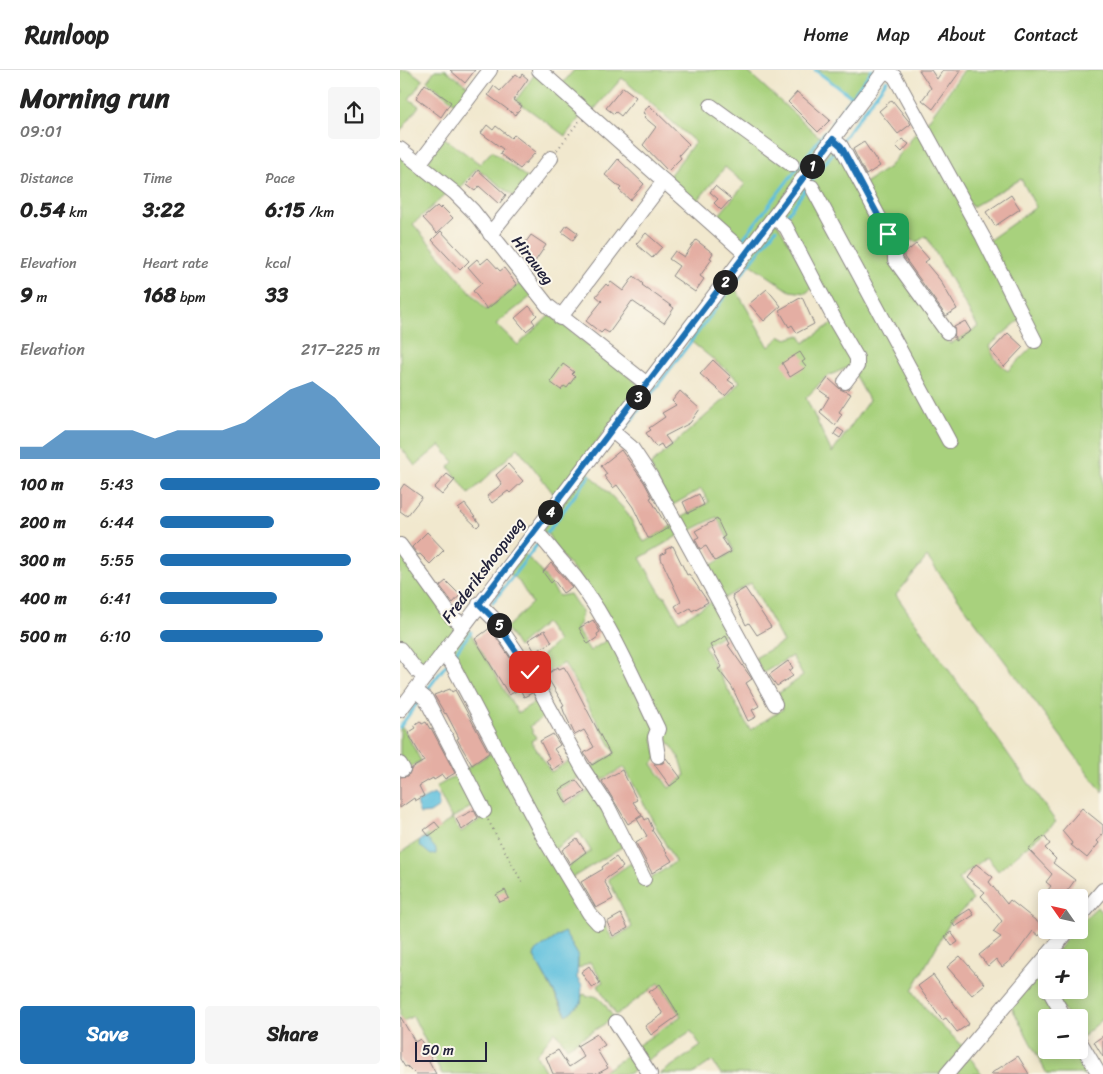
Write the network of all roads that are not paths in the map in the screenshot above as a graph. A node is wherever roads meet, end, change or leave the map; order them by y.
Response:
1 (490, 70) edge
2 (539, 70) edge
3 (886, 70) edge
4 (711, 106) dead end
5 (833, 139) junction
6 (400, 149) edge
7 (551, 158) road end
8 (419, 164) junction
9 (803, 176) junction
10 (664, 182) junction
11 (774, 217) junction
12 (490, 234) junction
13 (746, 254) junction
14 (560, 318) junction
15 (947, 332) dead end
16 (1035, 341) dead end
17 (845, 382) dead end
18 (647, 384) junction
19 (612, 431) junction
20 (949, 441) dead end
21 (535, 531) junction
22 (400, 545) edge
23 (479, 604) junction
24 (463, 625) junction
25 (400, 649) edge
26 (443, 652) junction
27 (424, 677) junction
28 (415, 690) junction
29 (775, 704) dead end
30 (400, 710) edge
31 (658, 756) dead end
32 (484, 811) road end
33 (644, 879) dead end
34 (1100, 900) edge
35 (1088, 910) edge
36 (598, 923) dead end
37 (1061, 939) edge
38 (1034, 971) junction
39 (1038, 976) edge
40 (616, 1022) dead end
41 (1088, 1055) edge
42 (650, 1074) edge
43 (947, 1074) edge
44 (1099, 1074) edge

1 - 8 street
2 - 10 street
3 - 5 street, Frederikshoopweg
3 - 16 street
4 - 9 street
5 - 9 street, Frederikshoopweg
5 - 15 street
6 - 8 street, Hiraweg
7 - 12 street
8 - 12 street, Hiraweg
9 - 11 street, Frederikshoopweg
9 - 20 street
10 - 13 street
10 - 14 street
11 - 13 street, Frederikshoopweg
11 - 17 street
12 - 14 street, Hiraweg
13 - 18 street, Frederikshoopweg
14 - 18 street, Hiraweg
18 - 19 street, Frederikshoopweg
19 - 21 street, Frederikshoopweg
19 - 29 street
21 - 23 street, Frederikshoopweg
21 - 31 street
22 - 24 street
23 - 24 street, Frederikshoopweg
23 - 33 street
24 - 26 street, Frederikshoopweg
25 - 27 street
26 - 27 street, Frederikshoopweg
26 - 36 street
27 - 28 street, Frederikshoopweg
28 - 30 street, Frederikshoopweg
28 - 32 street
34 - 35 street
37 - 38 street
38 - 39 street
38 - 43 street
40 - 42 street
41 - 44 street

